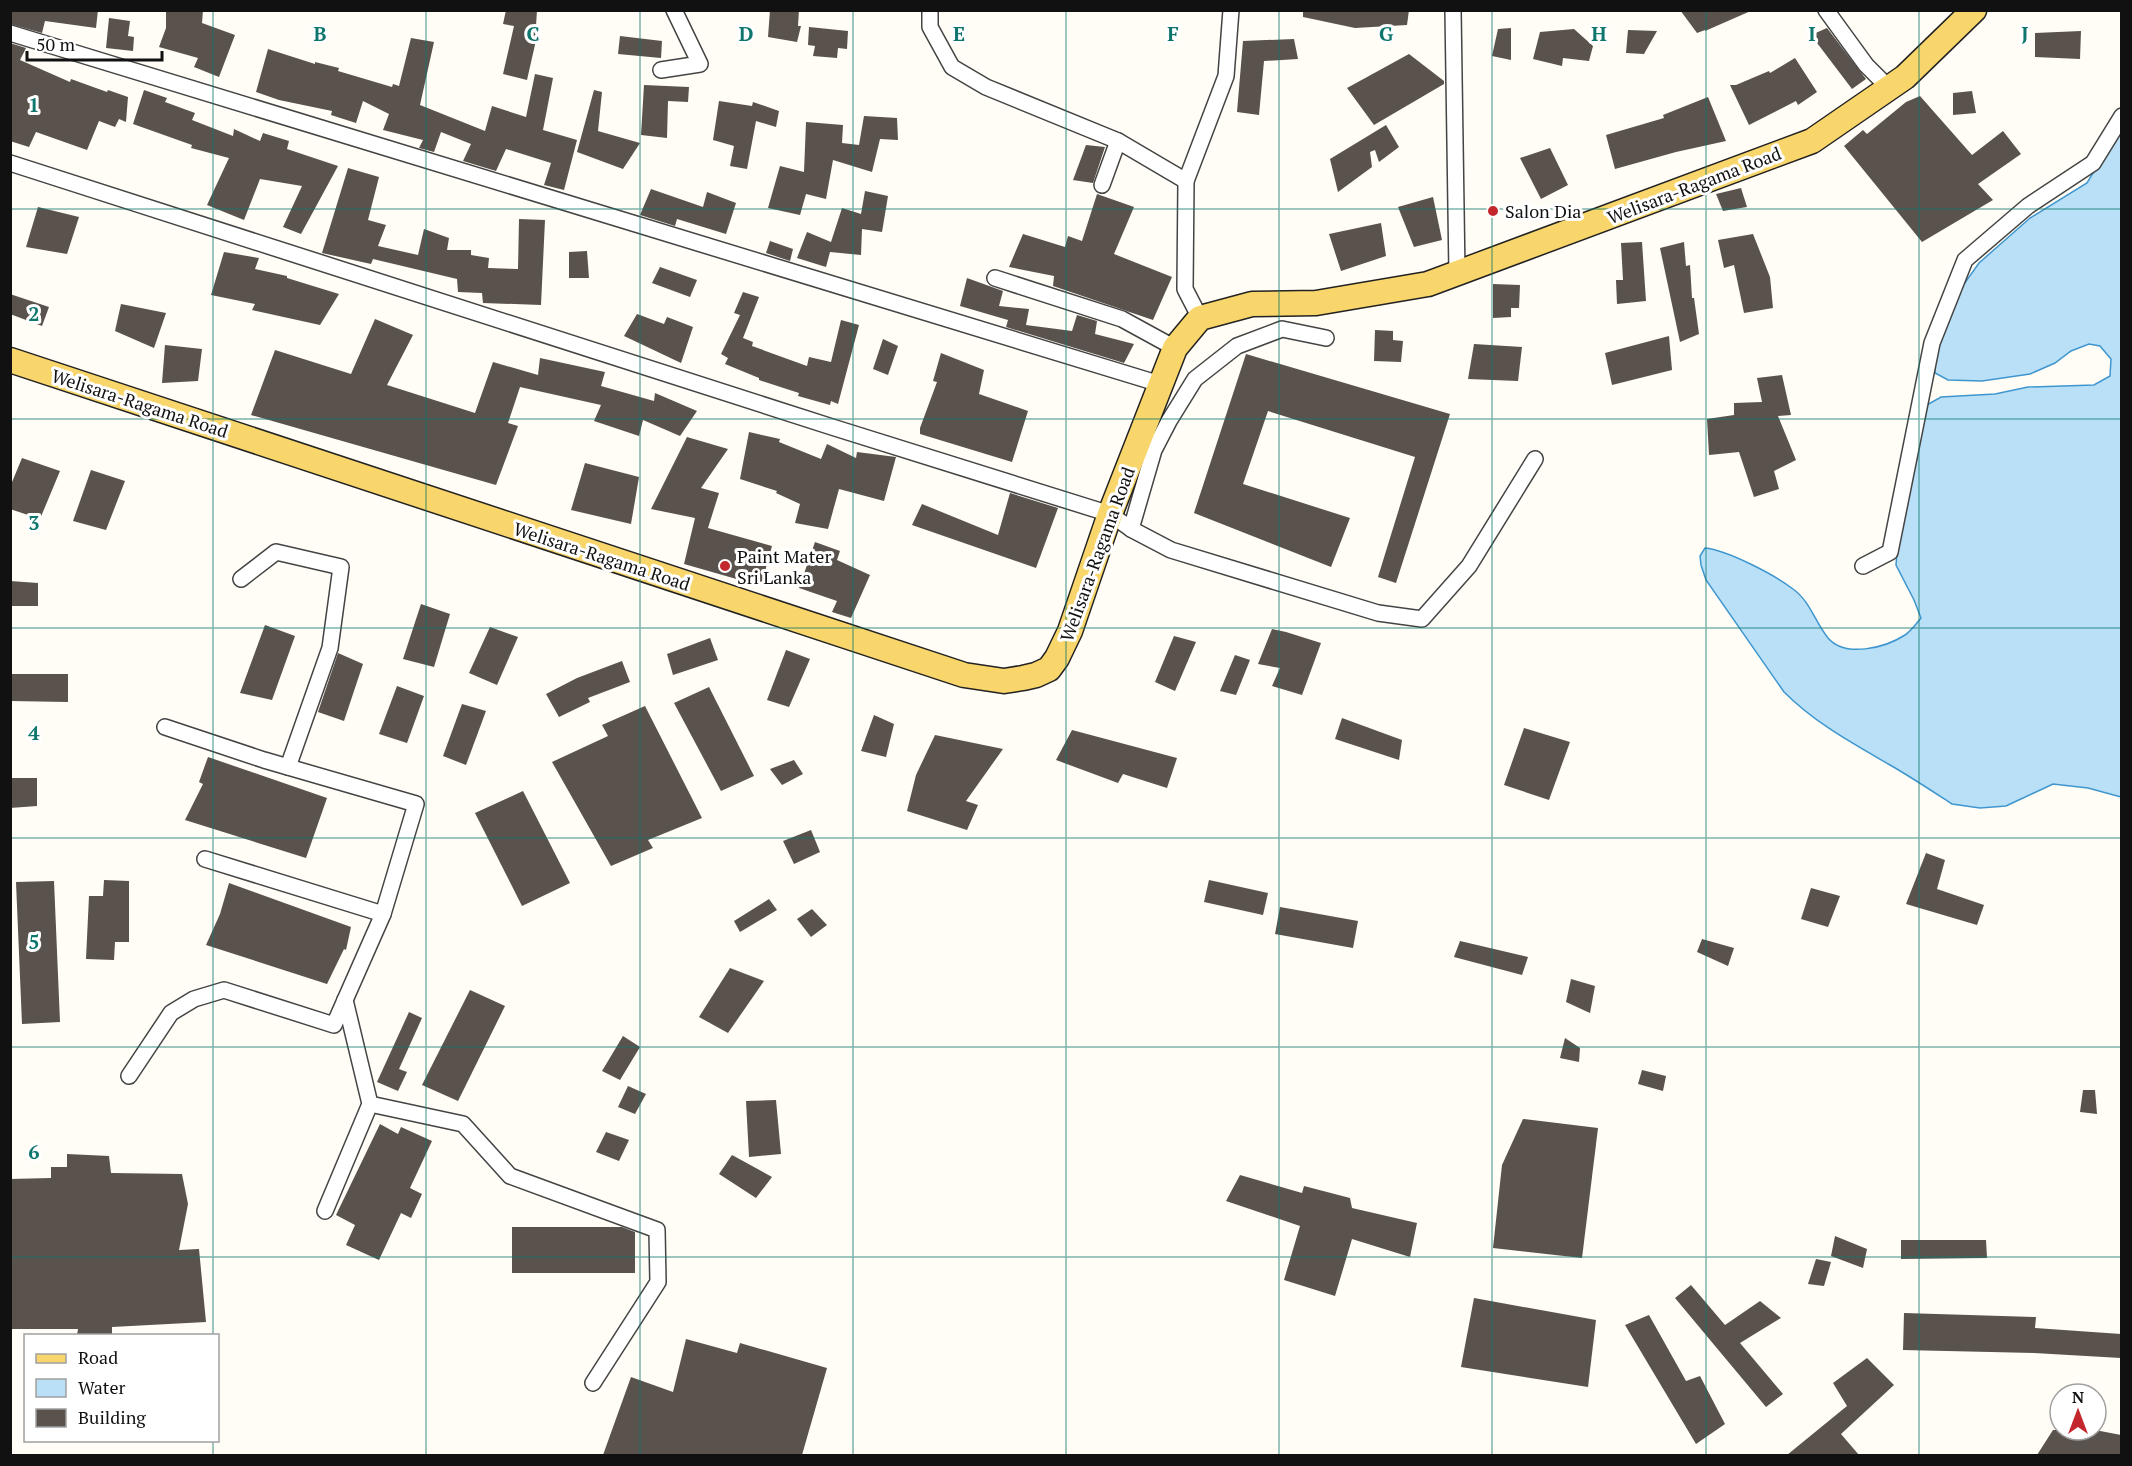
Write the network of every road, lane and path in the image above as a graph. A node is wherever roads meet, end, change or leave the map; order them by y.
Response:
1 (674, 10) edge
2 (930, 10) edge
3 (1231, 10) edge
4 (1453, 10) edge
5 (1826, 10) edge
6 (1974, 10) edge
7 (10, 33) edge
8 (661, 70) dead end
9 (1889, 88) junction
10 (2121, 116) edge
11 (1118, 141) junction
12 (10, 163) edge
13 (1186, 181) junction
14 (1102, 185) dead end
15 (1457, 274) junction
16 (995, 278) dead end
17 (1200, 318) junction
18 (1326, 338) dead end
19 (1175, 348) junction
20 (10, 360) edge
21 (1160, 384) junction
22 (1535, 459) dead end
23 (1110, 514) junction
24 (1131, 529) junction
25 (1863, 566) dead end
26 (241, 579) dead end
27 (165, 727) dead end
28 (288, 767) junction
29 (206, 859) dead end
30 (383, 914) junction
31 (345, 1000) junction
32 (129, 1076) dead end
33 (370, 1104) junction
34 (325, 1210) dead end
35 (593, 1383) dead end

1 - 8 street
2 - 11 street
3 - 13 street
4 - 15 street
5 - 9 street
6 - 9 main road, Welisara-Ragama Road
7 - 21 street
9 - 15 main road, Welisara-Ragama Road
10 - 25 street
11 - 13 street
11 - 14 street
12 - 23 street
13 - 17 street
15 - 17 main road, Welisara-Ragama Road
16 - 19 street
17 - 19 main road, Welisara-Ragama Road
18 - 24 street
19 - 21 main road, Welisara-Ragama Road
20 - 23 main road, Welisara-Ragama Road
21 - 23 main road, Welisara-Ragama Road
22 - 24 street
23 - 24 street
26 - 28 street
27 - 28 street
28 - 30 street
29 - 30 street
30 - 31 street
31 - 32 street
31 - 33 street
33 - 34 street
33 - 35 street

